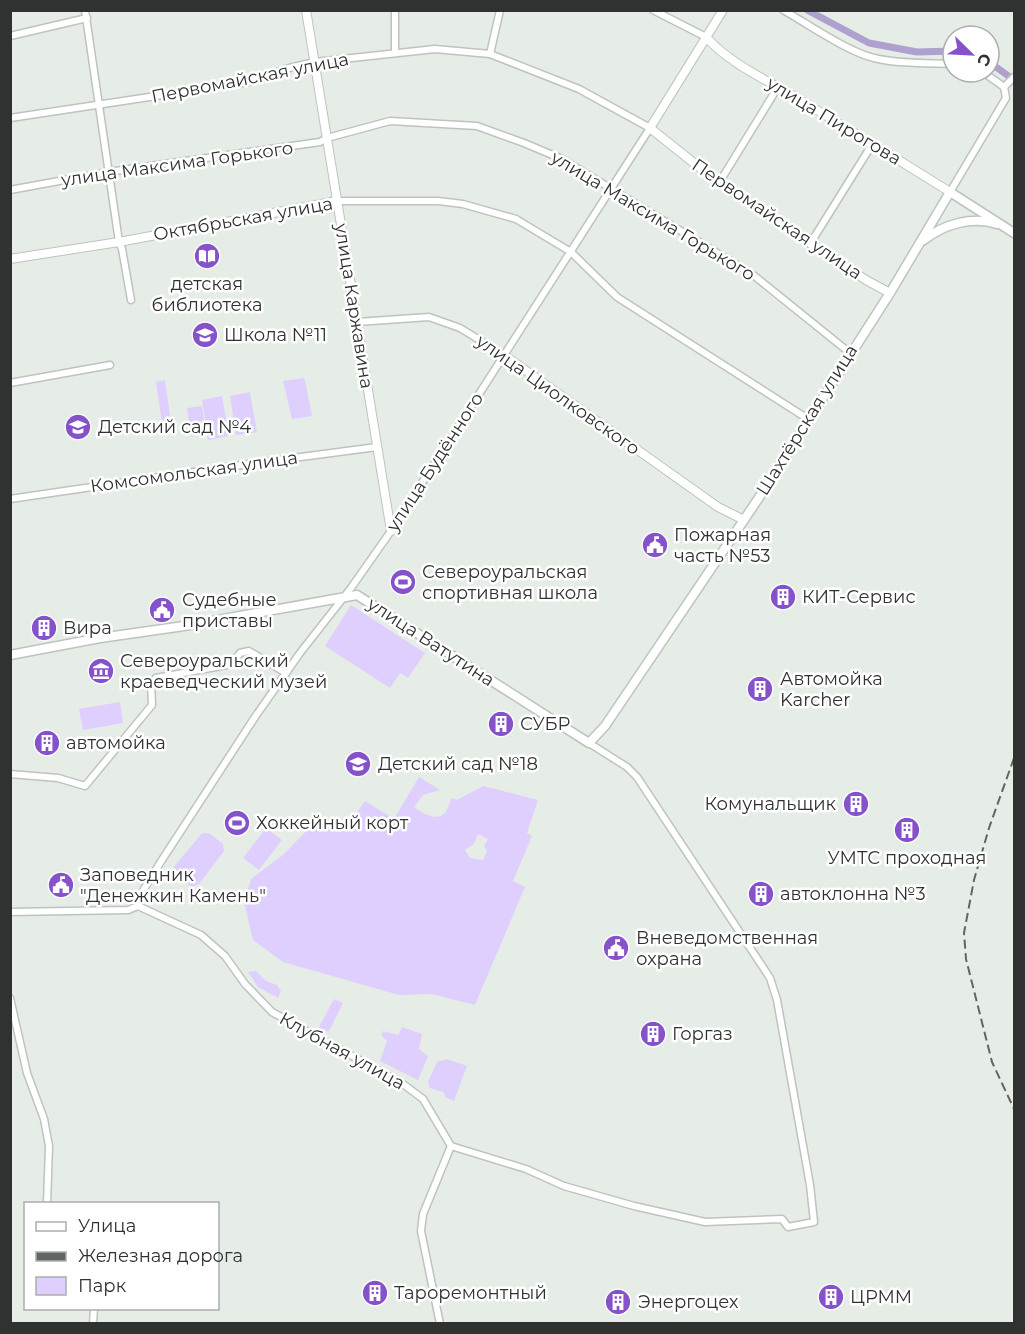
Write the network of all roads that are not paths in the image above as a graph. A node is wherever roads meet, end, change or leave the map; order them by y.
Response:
1 (306, 10) edge
2 (395, 10) edge
3 (500, 10) edge
4 (653, 10) edge
5 (723, 10) edge
6 (783, 10) edge
7 (86, 14) edge
8 (10, 36) edge
9 (706, 38) junction
10 (395, 52) junction
11 (490, 54) junction
12 (315, 62) junction
13 (941, 64) edge
14 (1014, 77) edge
15 (1001, 83) edge
16 (1006, 86) junction
17 (778, 87) junction
18 (100, 106) junction
19 (10, 118) edge
20 (650, 128) junction
21 (327, 138) junction
22 (873, 143) junction
23 (108, 172) junction
24 (718, 183) junction
25 (612, 188) junction
26 (10, 190) edge
27 (950, 192) junction
28 (337, 201) junction
29 (1003, 225) junction
30 (1014, 233) edge
31 (119, 242) junction
32 (921, 243) junction
33 (810, 244) junction
34 (571, 252) junction
35 (10, 259) edge
36 (890, 293) junction
37 (131, 300) dead end
38 (357, 322) junction
39 (850, 353) junction
40 (504, 355) junction
41 (110, 365) dead end
42 (10, 383) edge
43 (808, 419) junction
44 (377, 447) junction
45 (10, 499) edge
46 (744, 520) junction
47 (391, 531) junction
48 (343, 597) junction
49 (10, 655) edge
50 (286, 673) junction
51 (589, 743) junction
52 (10, 774) edge
53 (138, 906) junction
54 (10, 912) edge
55 (10, 998) edge
56 (451, 1146) junction
57 (47, 1202) edge
58 (440, 1323) edge

1 - 12 street, улица Каржавина
2 - 10 street
3 - 11 street
4 - 9 street, улица Пирогова
5 - 9 street, улица Будённого
6 - 13 street
7 - 8 street
7 - 18 street
9 - 17 street, улица Пирогова
9 - 20 street, улица Будённого
10 - 11 street, Первомайская улица
10 - 12 street, Первомайская улица
11 - 20 street, Первомайская улица
12 - 18 street, Первомайская улица
12 - 21 street, улица Каржавина
14 - 16 street
15 - 16 street
16 - 27 street, Шахтёрская улица
17 - 22 street, улица Пирогова
17 - 24 street
18 - 19 street, Первомайская улица
18 - 23 street
20 - 24 street, Первомайская улица
20 - 25 street, улица Будённого
21 - 23 street, улица Максима Горького
21 - 25 street, улица Максима Горького
21 - 28 street, улица Каржавина
22 - 27 street, улица Пирогова
22 - 33 street
23 - 26 street, улица Максима Горького
23 - 31 street
24 - 33 street, Первомайская улица
25 - 34 street, улица Будённого
25 - 39 street, улица Максима Горького
27 - 29 main road, улица Пирогова
27 - 32 main road, Шахтёрская улица
28 - 31 street, Октябрьская улица
28 - 34 street, Октябрьская улица
28 - 38 street, улица Каржавина
29 - 30 main road, улица Пирогова
29 - 32 main road
31 - 35 street, Октябрьская улица
31 - 37 street
32 - 36 main road, Шахтёрская улица
33 - 36 street, Первомайская улица
34 - 40 street, улица Будённого
34 - 43 street, Октябрьская улица
36 - 39 main road, Шахтёрская улица
38 - 40 street, улица Циолковского
38 - 44 street, улица Каржавина
39 - 43 main road, Шахтёрская улица
40 - 46 street, улица Циолковского
40 - 47 street, улица Будённого
41 - 42 street
43 - 46 main road, Шахтёрская улица
44 - 45 street, Комсомольская улица
44 - 47 street, улица Каржавина
46 - 51 main road, Шахтёрская улица
47 - 48 street, улица Будённого
48 - 49 main road, улица Ватутина
48 - 50 street, улица Будённого
48 - 51 main road, улица Ватутина
50 - 52 street
50 - 53 street, улица Будённого
51 - 56 street
53 - 54 street
53 - 56 street, Клубная улица
55 - 57 street
56 - 58 street

